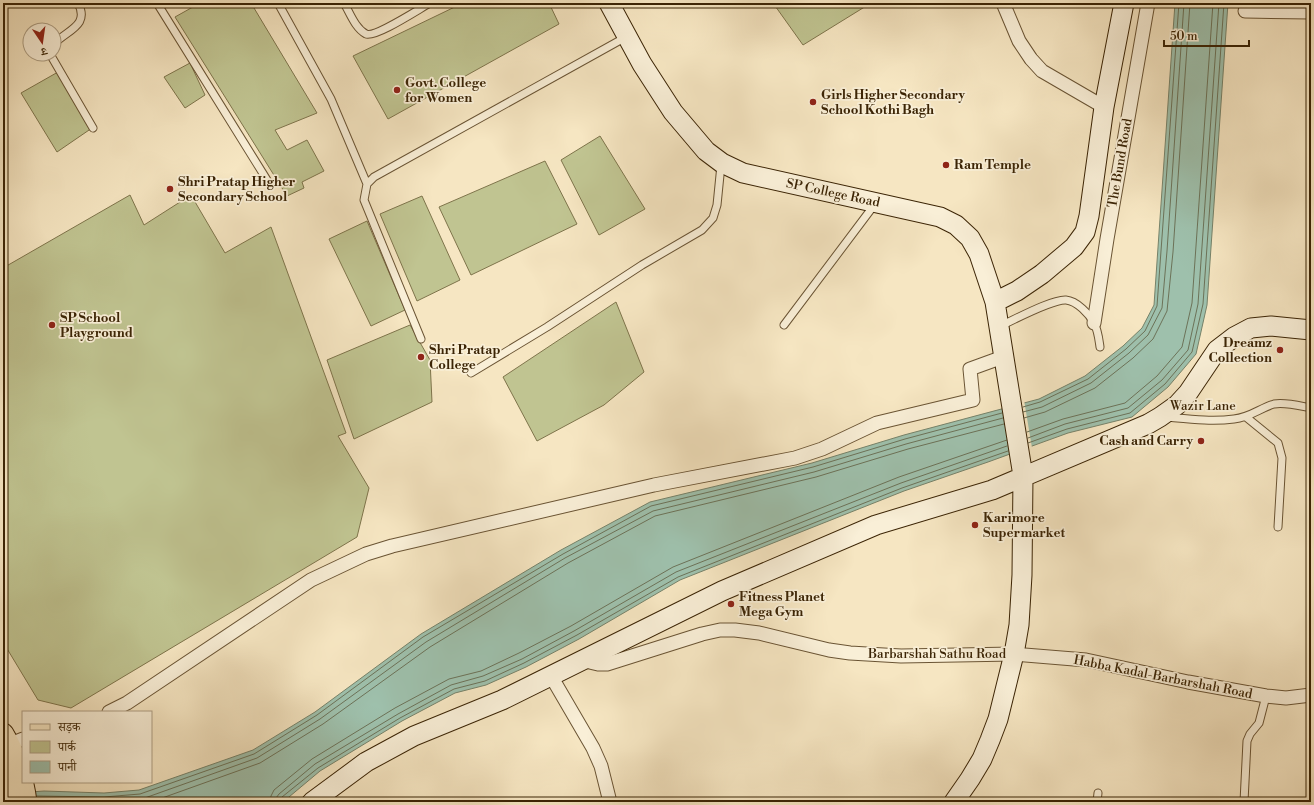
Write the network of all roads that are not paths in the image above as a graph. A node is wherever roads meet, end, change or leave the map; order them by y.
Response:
1 (78, 3) edge
2 (157, 3) edge
3 (278, 3) edge
4 (344, 3) edge
5 (430, 3) edge
6 (608, 3) edge
7 (1003, 3) edge
8 (1124, 3) edge
9 (1148, 3) edge
10 (1244, 11) dead end
11 (1311, 12) edge
12 (627, 37) junction
13 (62, 38) edge
14 (55, 62) edge
15 (1104, 107) junction
16 (93, 128) dead end
17 (722, 163) junction
18 (266, 180) dead end
19 (367, 184) junction
20 (877, 203) junction
21 (995, 302) junction
22 (1094, 323) junction
23 (784, 325) dead end
24 (999, 327) junction
25 (1311, 330) edge
26 (421, 339) dead end
27 (1100, 347) dead end
28 (1003, 357) junction
29 (471, 373) dead end
30 (1311, 408) edge
31 (1160, 417) junction
32 (1246, 417) junction
33 (1021, 469) junction
34 (1278, 527) dead end
35 (1014, 654) junction
36 (581, 660) junction
37 (552, 676) junction
38 (1311, 695) edge
39 (1266, 696) junction
40 (111, 711) edge
41 (10, 741) edge
42 (14, 791) edge
43 (1098, 793) dead end
44 (312, 802) edge
45 (610, 802) edge
46 (954, 802) edge
47 (1097, 802) edge
48 (1244, 802) edge

1 - 13 lane
2 - 18 lane
3 - 19 lane
4 - 5 lane
6 - 12 street, SP College Road
7 - 15 street
8 - 15 street
9 - 22 street, The Bund Road
10 - 11 street
12 - 17 street, SP College Road
12 - 19 lane
14 - 16 lane
15 - 21 street
17 - 20 street, SP College Road
17 - 29 lane
19 - 26 lane
20 - 21 street, SP College Road
20 - 23 lane
21 - 24 street, SP College Road
22 - 24 lane
22 - 27 lane
24 - 28 street, SP College Road
25 - 31 street
28 - 33 street, SP College Road
28 - 40 street
30 - 32 lane, Wazir Lane
31 - 32 lane, Wazir Lane
31 - 33 street
32 - 34 lane, Wazir Lane
33 - 35 street, SP College Road
33 - 36 street
35 - 36 street, Barbarshah Sathu Road
35 - 39 street, Habba Kadal-Barbarshah Road
35 - 46 street, SP College Road
36 - 37 street
37 - 44 street
37 - 45 street
38 - 39 street, Habba Kadal-Barbarshah Road
39 - 48 lane
41 - 42 main road
43 - 47 lane

